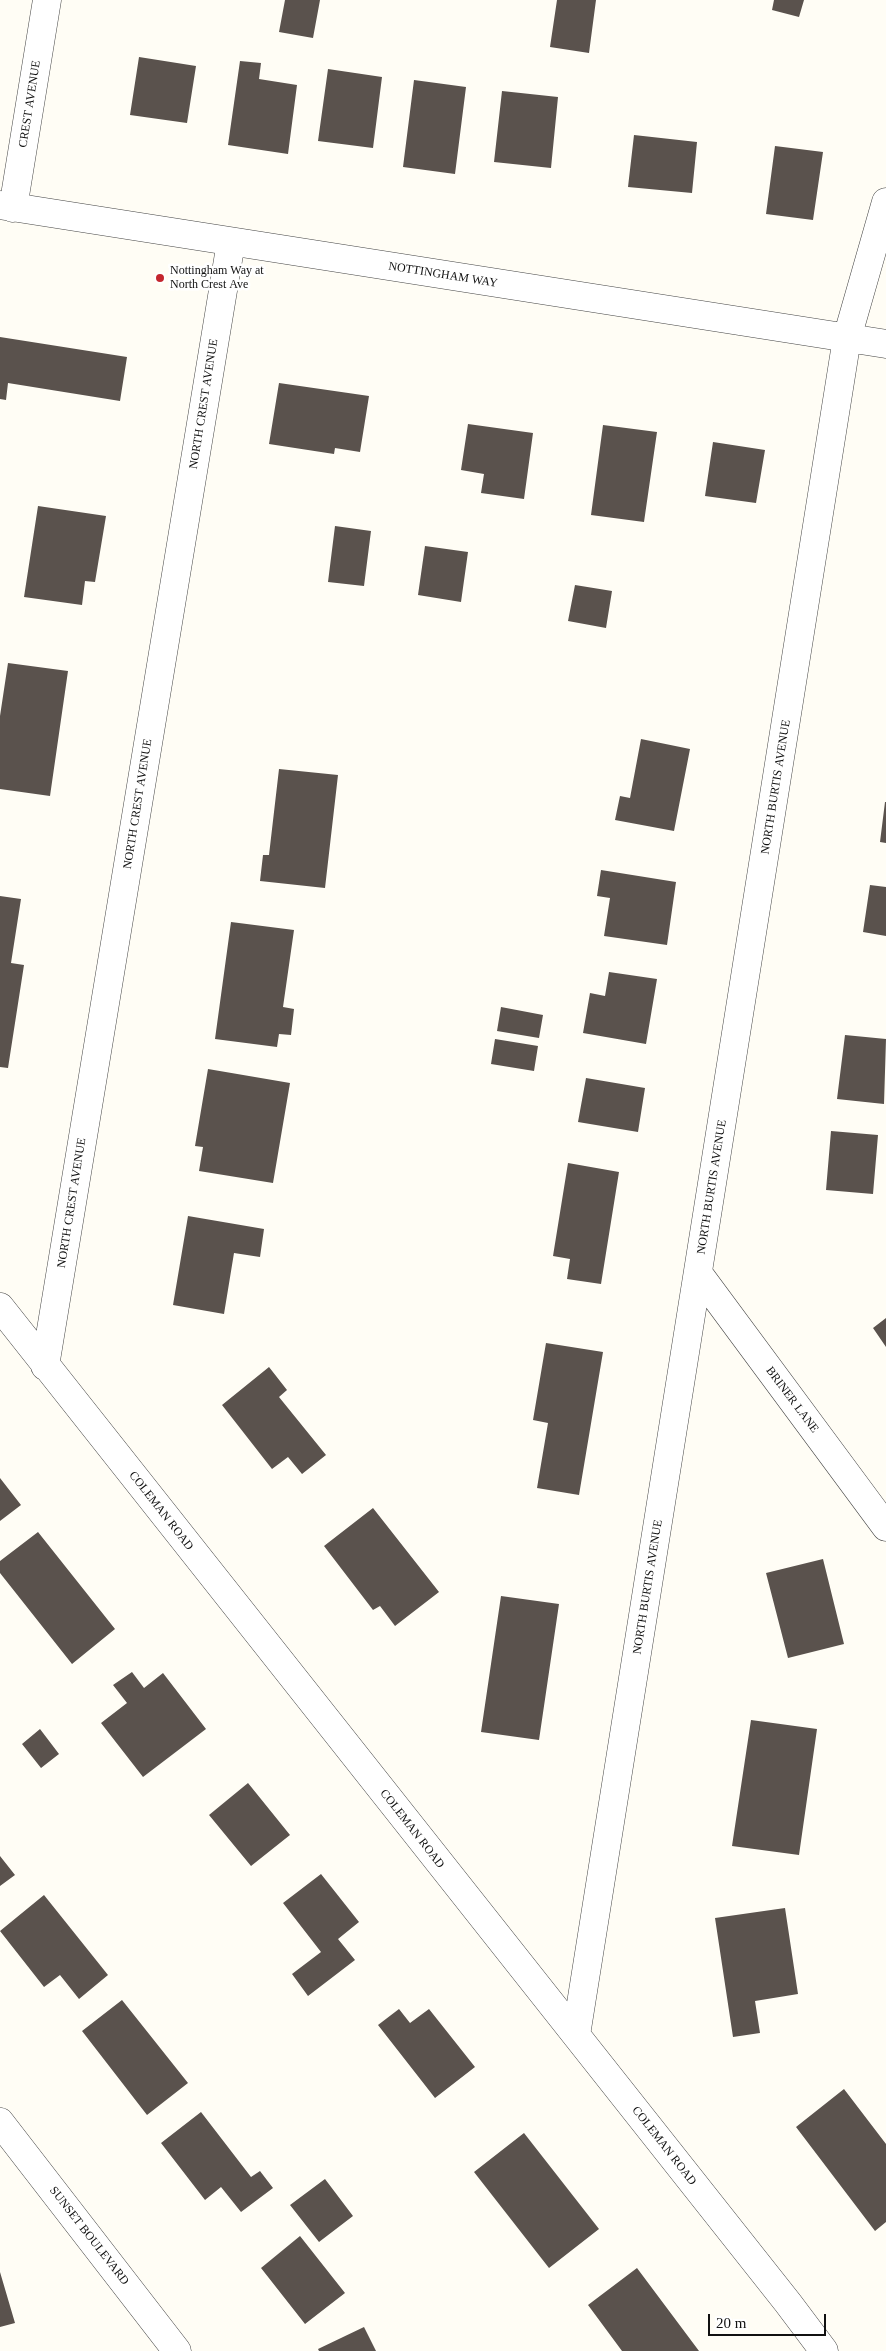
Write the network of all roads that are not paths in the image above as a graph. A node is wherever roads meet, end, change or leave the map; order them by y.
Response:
1 (47, 0) edge
2 (886, 202) edge
3 (7, 206) edge
4 (231, 242) junction
5 (848, 338) junction
6 (886, 344) edge
7 (698, 1273) junction
8 (0, 1307) edge
9 (45, 1366) junction
10 (886, 1527) edge
11 (576, 2036) junction
12 (0, 2122) edge
13 (177, 2351) edge
14 (824, 2351) edge

1 - 3 street, CREST AVENUE
2 - 5 street, NORTH BURTIS AVENUE
3 - 4 street, NOTTINGHAM WAY
4 - 5 street, NOTTINGHAM WAY
4 - 9 street, NORTH CREST AVENUE
5 - 6 street, NOTTINGHAM WAY
5 - 7 street, NORTH BURTIS AVENUE
7 - 10 street, BRINER LANE
7 - 11 street, NORTH BURTIS AVENUE
8 - 9 street, COLEMAN ROAD
9 - 11 street, COLEMAN ROAD
11 - 14 street, COLEMAN ROAD
12 - 13 street, SUNSET BOULEVARD

